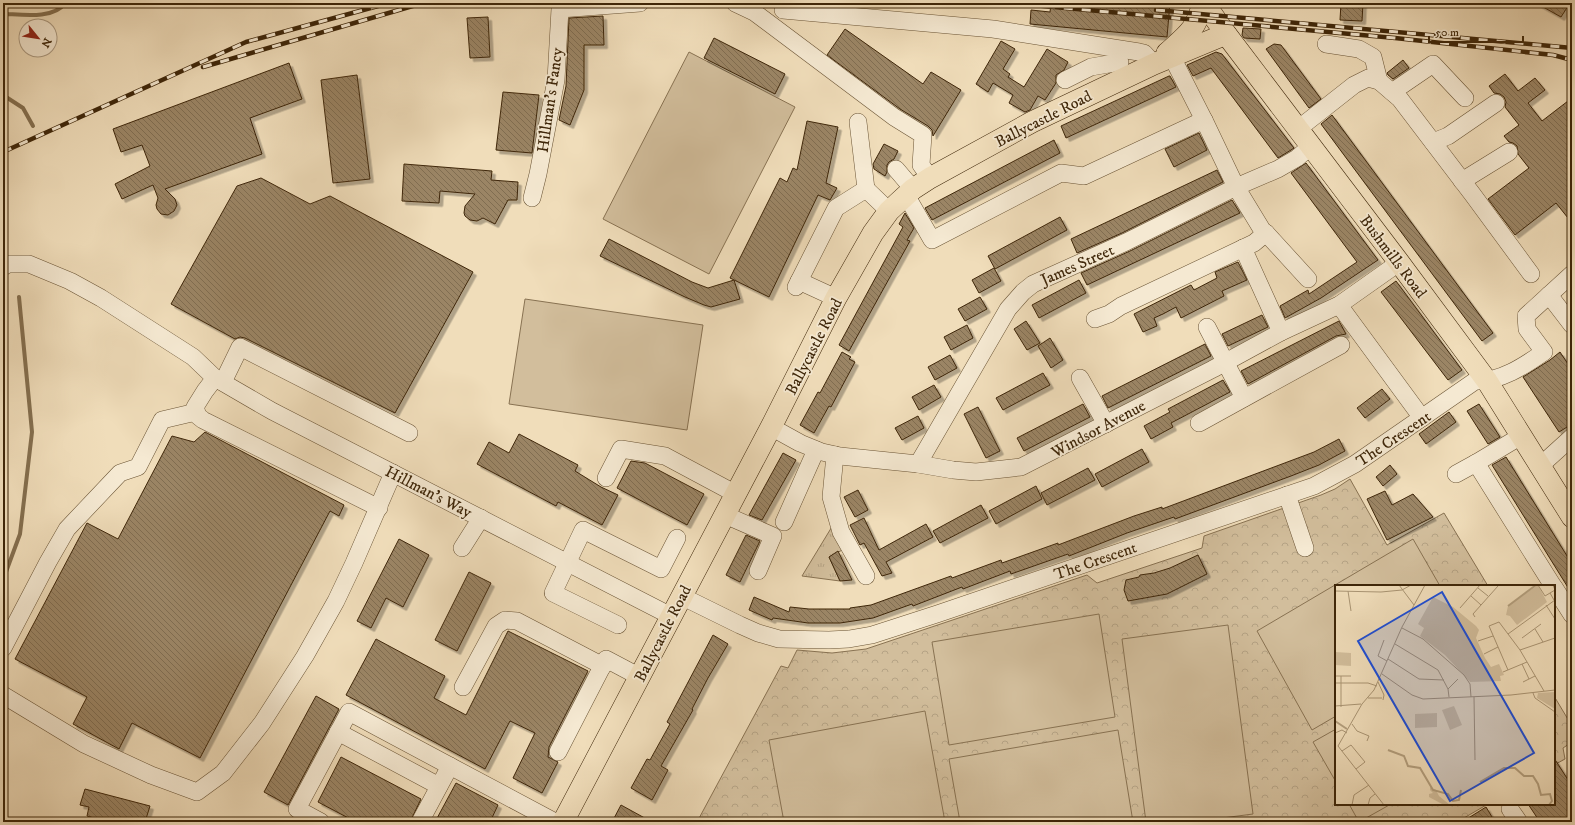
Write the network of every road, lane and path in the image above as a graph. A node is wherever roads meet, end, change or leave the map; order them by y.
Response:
1 (640, 3) edge
2 (735, 3) edge
3 (1204, 3) edge
4 (783, 10) dead end
5 (1226, 34) junction
6 (1326, 44) dead end
7 (1163, 60) junction
8 (1120, 62) dead end
9 (1091, 67) junction
10 (1065, 80) dead end
11 (1379, 81) junction
12 (1103, 88) junction
13 (1392, 92) junction
14 (1466, 98) dead end
15 (1496, 103) dead end
16 (1204, 120) junction
17 (858, 122) dead end
18 (1298, 129) junction
19 (1433, 142) junction
20 (1311, 146) junction
21 (1509, 152) dead end
22 (896, 169) dead end
23 (930, 178) junction
24 (1462, 181) junction
25 (1236, 187) junction
26 (866, 189) junction
27 (909, 192) junction
28 (532, 198) dead end
29 (889, 211) junction
30 (1266, 233) junction
31 (1243, 248) junction
32 (1398, 261) junction
33 (5, 269) edge
34 (1532, 274) dead end
35 (1572, 274) edge
36 (1308, 279) dead end
37 (1549, 295) junction
38 (836, 298) junction
39 (1339, 305) junction
40 (1095, 319) dead end
41 (1572, 325) edge
42 (1207, 327) dead end
43 (1281, 332) junction
44 (1341, 345) dead end
45 (1225, 362) junction
46 (1080, 378) dead end
47 (219, 380) junction
48 (1487, 381) junction
49 (1244, 398) junction
50 (196, 412) junction
51 (1422, 418) junction
52 (1199, 423) dead end
53 (1106, 424) junction
54 (771, 427) junction
55 (409, 433) dead end
56 (1521, 436) junction
57 (1572, 437) edge
58 (816, 450) junction
59 (835, 455) junction
60 (1476, 463) junction
61 (918, 464) junction
62 (1540, 466) junction
63 (393, 473) junction
64 (1456, 474) dead end
65 (606, 478) dead end
66 (736, 494) junction
67 (1287, 496) junction
68 (379, 508) junction
69 (725, 515) junction
70 (1572, 517) edge
71 (481, 518) junction
72 (784, 522) dead end
73 (677, 538) dead end
74 (462, 548) dead end
75 (1305, 548) dead end
76 (566, 562) junction
77 (758, 571) dead end
78 (866, 576) dead end
79 (1553, 585) edge
80 (1555, 588) edge
81 (681, 596) junction
82 (671, 616) junction
83 (1572, 616) edge
84 (618, 625) dead end
85 (3, 648) edge
86 (603, 666) junction
87 (640, 677) junction
88 (463, 687) dead end
89 (3, 695) edge
90 (338, 732) junction
91 (558, 752) dead end
92 (450, 766) junction
93 (439, 786) junction
94 (321, 822) edge
95 (420, 822) edge
96 (555, 822) edge
97 (563, 822) edge

1 - 28 street, Hillman's Fancy
2 - 23 street
3 - 5 main road, Bushmills Road
3 - 7 main road
4 - 7 street
5 - 7 main road, Ballycastle Road
5 - 18 main road, Bushmills Road
6 - 11 street
7 - 12 main road, Ballycastle Road
7 - 16 street
8 - 9 street
9 - 10 street
9 - 12 street
11 - 13 street
11 - 18 street
12 - 23 main road, Ballycastle Road
13 - 14 street
13 - 19 street
15 - 19 street
16 - 25 street
16 - 27 street
17 - 26 street
18 - 20 main road, Bushmills Road
19 - 24 street
20 - 25 street, James Street
20 - 32 main road, Bushmills Road
21 - 24 street
22 - 27 street
23 - 27 main road, Ballycastle Road
24 - 34 street
25 - 30 street
25 - 61 street, James Street
26 - 29 street
26 - 38 street
27 - 29 main road, Ballycastle Road
29 - 38 main road, Ballycastle Road
30 - 31 street
30 - 36 street
31 - 40 street
31 - 43 street
32 - 39 street, Windsor Avenue
32 - 48 main road, Bushmills Road
33 - 47 street, Hillman's Way
35 - 37 street
37 - 41 street
37 - 48 street, The Crescent
38 - 54 main road, Ballycastle Road
39 - 43 street, Windsor Avenue
39 - 51 street
42 - 45 street
43 - 45 street, Windsor Avenue
44 - 49 street
45 - 49 street
45 - 53 street, Windsor Avenue
46 - 53 street
47 - 50 street
47 - 55 street
47 - 63 street, Hillman's Way
48 - 51 street, The Crescent
48 - 56 main road, Bushmills Road
49 - 52 street
50 - 68 street
50 - 85 street
51 - 67 street, The Crescent
53 - 61 street, Windsor Avenue
54 - 58 street, Windsor Avenue
54 - 66 main road, Ballycastle Road
56 - 60 street
56 - 62 main road, Bushmills Road
57 - 62 street
58 - 59 street, Windsor Avenue
58 - 72 street
59 - 61 street, Windsor Avenue
59 - 78 street
60 - 64 street
60 - 79 street
62 - 70 main road, Bushmills Road
63 - 68 street
63 - 71 street, Hillman's Way
65 - 66 street
66 - 69 main road, Ballycastle Road
67 - 75 street
67 - 81 street, The Crescent
68 - 89 street
69 - 77 street
69 - 81 main road, Ballycastle Road
71 - 74 street
71 - 76 street, Hillman's Way
73 - 76 street
76 - 82 street, Hillman's Way
76 - 84 street
80 - 83 street
81 - 82 main road, Ballycastle Road
82 - 87 main road, Ballycastle Road
86 - 87 street
86 - 88 street
86 - 91 street
87 - 97 main road, Ballycastle Road
90 - 92 street
90 - 93 street
90 - 94 street
92 - 93 street
92 - 96 street
93 - 95 street

